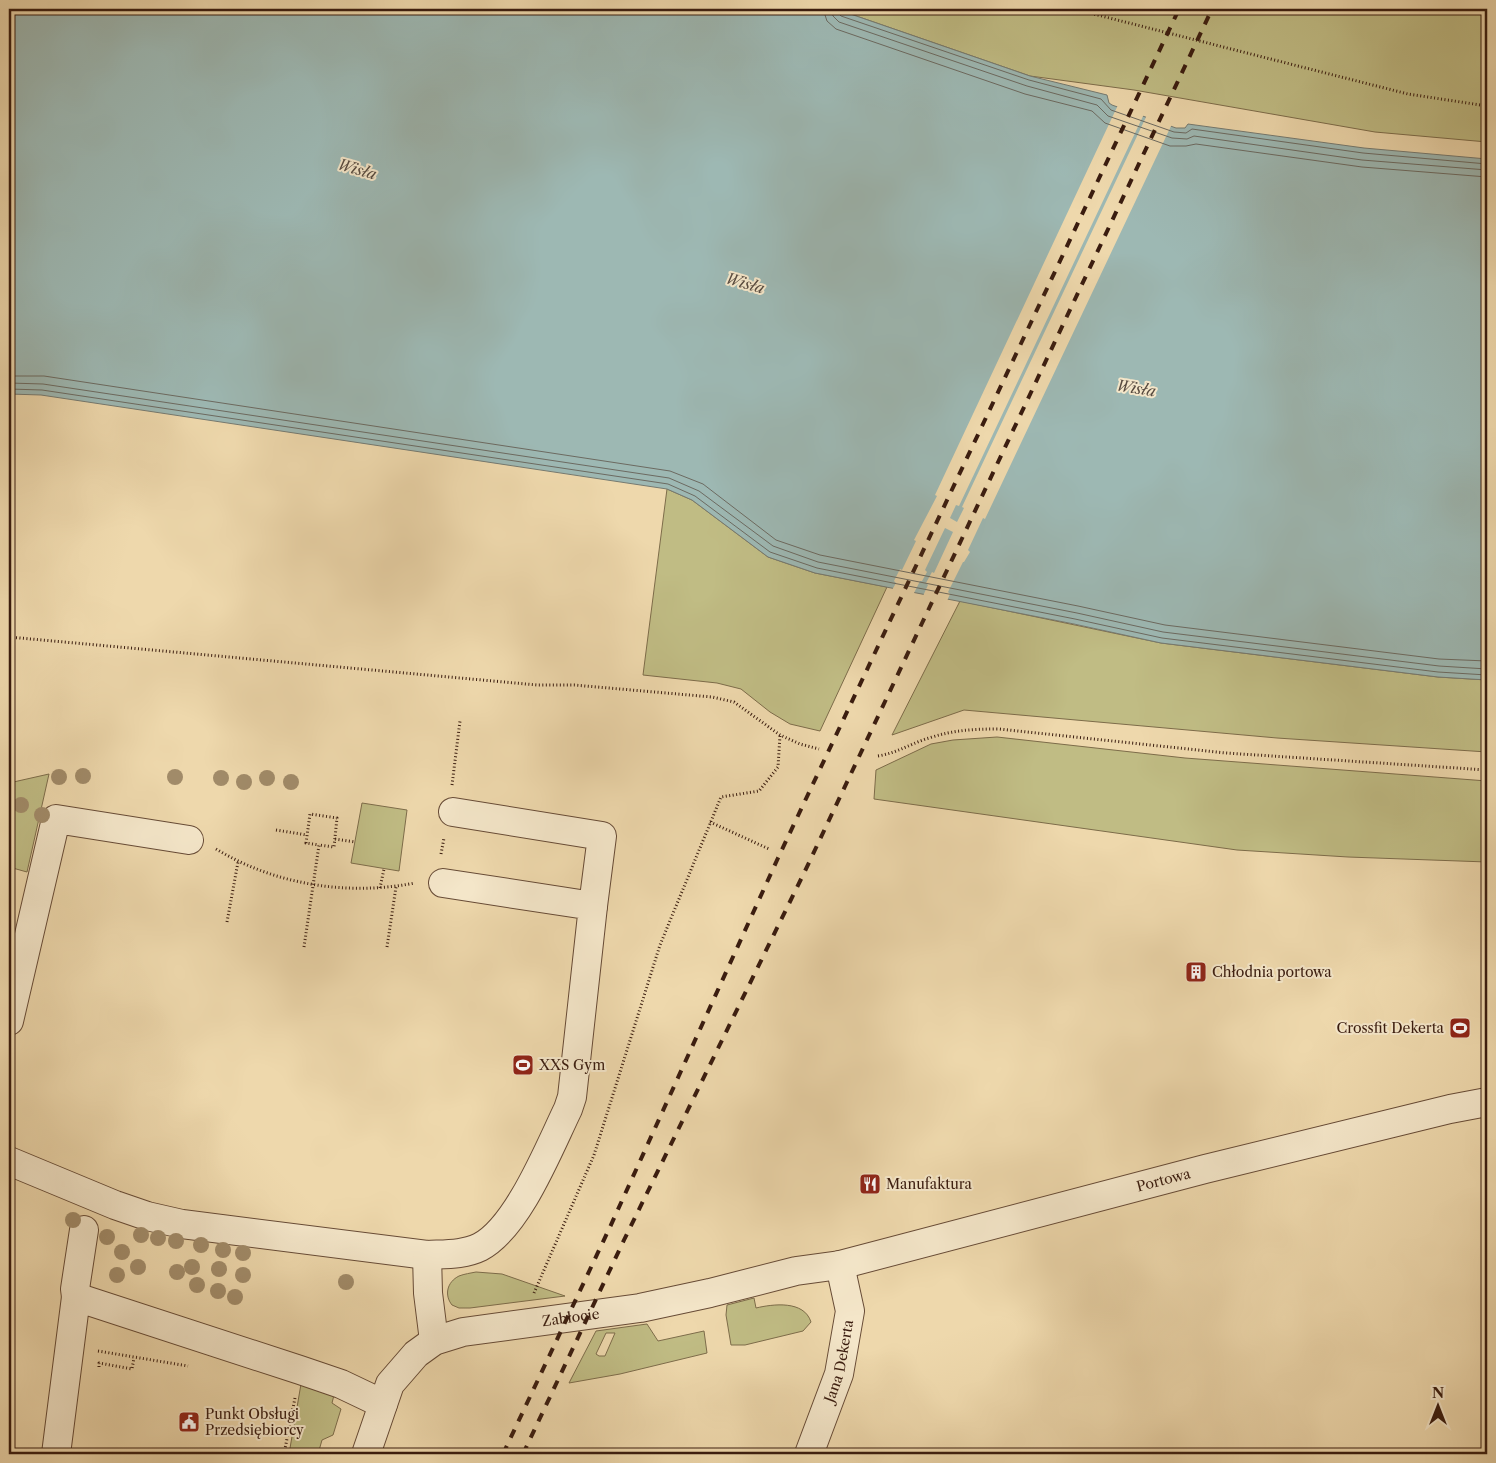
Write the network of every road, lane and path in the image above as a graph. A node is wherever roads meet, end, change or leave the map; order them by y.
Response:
1 (1074, 9) edge
2 (1487, 106) edge
3 (9, 637) edge
4 (460, 721) dead end
5 (780, 735) junction
6 (819, 749) dead end
7 (878, 756) dead end
8 (1487, 770) edge
9 (454, 774) dead end
10 (453, 812) dead end
11 (710, 822) junction
12 (276, 830) dead end
13 (307, 835) junction
14 (335, 839) junction
15 (189, 840) joint
16 (355, 842) dead end
17 (319, 845) junction
18 (770, 849) dead end
19 (238, 862) junction
20 (384, 869) dead end
21 (443, 883) joint
22 (313, 886) junction
23 (396, 887) junction
24 (380, 888) junction
25 (593, 906) junction
26 (227, 922) dead end
27 (304, 947) dead end
28 (386, 947) dead end
29 (9, 1021) edge
30 (1487, 1102) edge
31 (9, 1161) edge
32 (84, 1230) dead end
33 (427, 1255) junction
34 (840, 1265) junction
35 (70, 1291) junction
36 (532, 1297) dead end
37 (434, 1342) junction
38 (70, 1347) junction
39 (134, 1358) junction
40 (196, 1367) dead end
41 (300, 1370) junction
42 (98, 1372) dead end
43 (383, 1404) junction
44 (56, 1454) edge
45 (284, 1454) edge
46 (366, 1454) edge
47 (809, 1454) edge

1 - 2 path
3 - 5 path
4 - 9 path
5 - 6 path
5 - 11 path
7 - 8 path
10 - 25 street
11 - 18 path
11 - 36 path
12 - 13 path
13 - 14 path
13 - 17 path
14 - 16 path
14 - 17 path
15 - 19 path
15 - 29 street
17 - 22 path
19 - 22 path
19 - 26 path
20 - 24 path
21 - 23 path
21 - 25 street
22 - 24 path
22 - 27 path
23 - 24 path
23 - 28 path
25 - 33 street
30 - 34 street, Portowa
31 - 33 street
32 - 35 street
33 - 37 street
34 - 37 street, Zabłocie
34 - 47 street, Jana Dekerta
35 - 38 street
35 - 41 street
37 - 43 street, Zabłocie
38 - 39 path
38 - 44 street
39 - 40 path
39 - 42 path
41 - 43 street
41 - 45 path
43 - 46 street, Zabłocie

